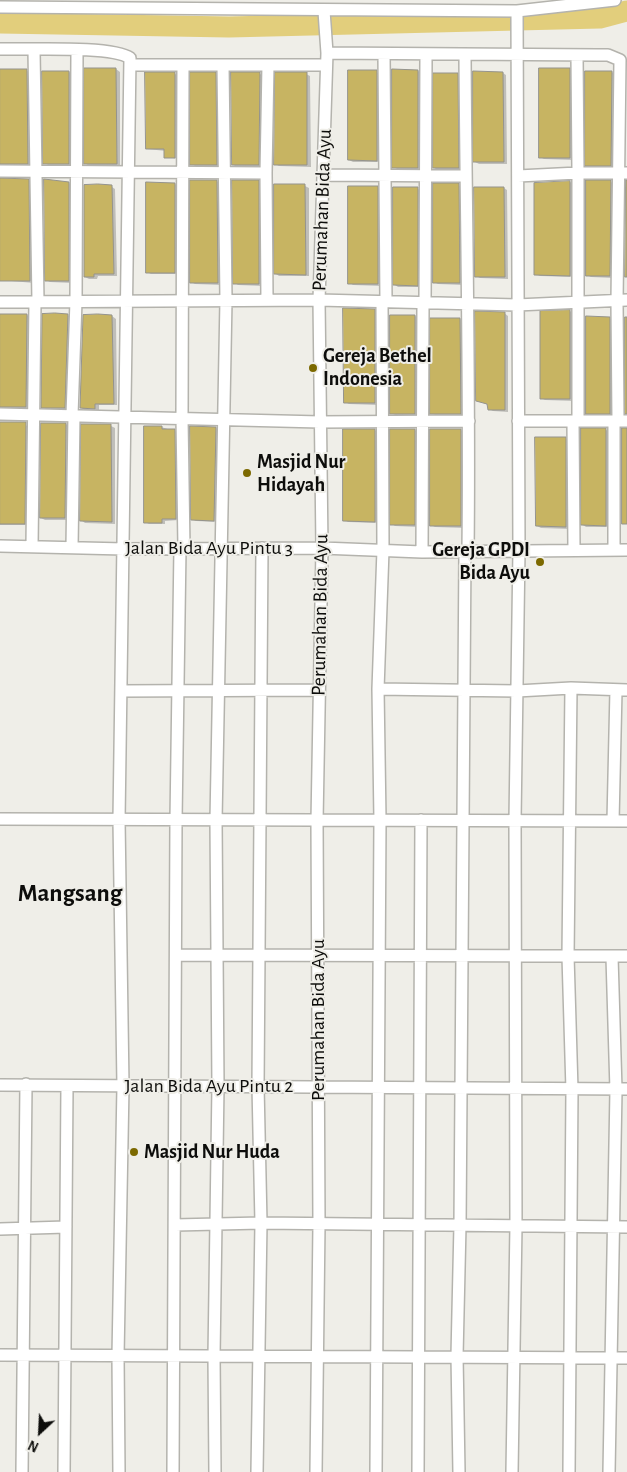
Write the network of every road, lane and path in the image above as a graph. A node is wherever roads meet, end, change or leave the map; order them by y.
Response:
1 (614, 0) edge
2 (176, 4) edge
3 (561, 4) edge
4 (347, 5) edge
5 (0, 7) edge
6 (518, 17) junction
7 (325, 20) junction
8 (0, 49) edge
9 (34, 50) junction
10 (77, 50) junction
11 (384, 54) junction
12 (426, 54) junction
13 (465, 55) junction
14 (577, 55) junction
15 (519, 56) junction
16 (326, 59) junction
17 (183, 65) junction
18 (223, 65) junction
19 (268, 65) junction
20 (624, 65) edge
21 (130, 66) junction
22 (76, 171) junction
23 (128, 171) junction
24 (0, 172) edge
25 (34, 172) junction
26 (183, 172) junction
27 (226, 173) junction
28 (578, 173) junction
29 (624, 173) edge
30 (266, 174) junction
31 (323, 175) junction
32 (386, 175) junction
33 (426, 175) junction
34 (465, 176) junction
35 (518, 176) junction
36 (183, 300) junction
37 (226, 300) junction
38 (267, 300) junction
39 (319, 300) junction
40 (622, 300) edge
41 (76, 301) junction
42 (126, 301) junction
43 (0, 302) edge
44 (36, 302) junction
45 (384, 302) junction
46 (576, 302) junction
47 (424, 303) junction
48 (466, 304) junction
49 (517, 305) junction
50 (0, 414) edge
51 (32, 415) junction
52 (73, 415) junction
53 (125, 416) junction
54 (182, 418) junction
55 (224, 419) junction
56 (469, 420) junction
57 (423, 421) junction
58 (518, 421) junction
59 (575, 421) junction
60 (620, 421) edge
61 (320, 422) junction
62 (382, 422) junction
63 (0, 546) edge
64 (32, 546) junction
65 (72, 547) junction
66 (182, 548) junction
67 (221, 548) junction
68 (262, 548) junction
69 (322, 548) junction
70 (124, 549) junction
71 (383, 550) junction
72 (519, 550) junction
73 (574, 550) junction
74 (614, 550) junction
75 (627, 550) edge
76 (466, 551) junction
77 (422, 552) junction
78 (572, 688) junction
79 (378, 689) junction
80 (220, 690) junction
81 (260, 690) junction
82 (319, 690) junction
83 (463, 690) junction
84 (622, 690) edge
85 (178, 691) junction
86 (517, 691) junction
87 (121, 692) junction
88 (0, 819) edge
89 (119, 820) junction
90 (176, 820) junction
91 (216, 820) junction
92 (260, 820) junction
93 (317, 820) junction
94 (380, 820) junction
95 (421, 820) junction
96 (463, 820) junction
97 (515, 820) junction
98 (570, 821) junction
99 (613, 821) junction
100 (627, 821) edge
101 (217, 954) junction
102 (259, 954) junction
103 (317, 954) junction
104 (378, 954) junction
105 (176, 955) junction
106 (420, 955) junction
107 (463, 956) junction
108 (515, 956) junction
109 (568, 956) junction
110 (612, 956) junction
111 (627, 956) edge
112 (26, 1084) junction
113 (0, 1085) edge
114 (67, 1086) junction
115 (123, 1086) junction
116 (175, 1086) junction
117 (218, 1086) junction
118 (258, 1086) junction
119 (318, 1087) junction
120 (378, 1088) junction
121 (419, 1088) junction
122 (461, 1089) junction
123 (516, 1089) junction
124 (572, 1090) junction
125 (621, 1090) edge
126 (261, 1223) junction
127 (216, 1224) junction
128 (319, 1224) junction
129 (378, 1224) junction
130 (421, 1224) junction
131 (175, 1225) junction
132 (460, 1225) junction
133 (516, 1225) junction
134 (570, 1226) junction
135 (66, 1227) junction
136 (612, 1227) junction
137 (627, 1227) edge
138 (25, 1228) junction
139 (0, 1229) edge
140 (0, 1355) edge
141 (23, 1355) junction
142 (258, 1355) junction
143 (317, 1355) junction
144 (65, 1356) junction
145 (118, 1356) junction
146 (173, 1356) junction
147 (214, 1356) junction
148 (376, 1356) junction
149 (418, 1356) junction
150 (457, 1356) junction
151 (513, 1356) junction
152 (569, 1357) junction
153 (610, 1357) junction
154 (627, 1358) edge
155 (22, 1472) edge
156 (64, 1472) edge
157 (119, 1472) edge
158 (173, 1472) edge
159 (215, 1472) edge
160 (257, 1472) edge
161 (316, 1472) edge
162 (376, 1472) edge
163 (418, 1472) edge
164 (459, 1472) edge
165 (512, 1472) edge
166 (569, 1472) edge
167 (609, 1472) edge

1 - 3 street
2 - 5 street
2 - 7 street
3 - 6 street
4 - 6 street
4 - 7 street
6 - 15 street
7 - 16 street, Perumahan Bida Ayu
8 - 9 street
9 - 10 street
9 - 25 street
10 - 21 street
10 - 22 street
11 - 12 street
11 - 16 street
11 - 32 street
12 - 13 street
12 - 33 street
13 - 15 street
13 - 34 street
14 - 15 street
14 - 20 street
14 - 28 street
15 - 35 street
16 - 19 street
16 - 31 street, Perumahan Bida Ayu
17 - 18 street
17 - 21 street
17 - 26 street
18 - 19 street
18 - 27 street
19 - 30 street
20 - 29 street
21 - 23 street
22 - 23 street
22 - 25 street
22 - 41 street
23 - 26 street
23 - 42 street
24 - 25 street
25 - 44 street
26 - 27 street
26 - 36 street
27 - 30 street
27 - 37 street
28 - 29 street
28 - 35 street
28 - 46 street
29 - 40 street
30 - 38 street
31 - 32 street
31 - 39 street, Perumahan Bida Ayu
32 - 33 street
32 - 45 street
33 - 34 street
33 - 47 street
34 - 48 street
35 - 49 street
36 - 37 street
36 - 42 street
36 - 54 street
37 - 38 street
37 - 55 street
38 - 39 street
39 - 45 street
39 - 61 street, Perumahan Bida Ayu
40 - 46 street
40 - 60 street
41 - 42 street
41 - 44 street
41 - 52 street
42 - 53 street
43 - 44 street
44 - 51 street
45 - 47 street
45 - 62 street
46 - 49 street
46 - 59 street
47 - 48 street
47 - 57 street
48 - 49 street
48 - 56 street
49 - 58 street
50 - 51 street
51 - 52 street
51 - 64 street
52 - 53 street
52 - 65 street
53 - 54 street
53 - 70 street
54 - 55 street
54 - 66 street
55 - 61 street
55 - 67 street
56 - 57 street
56 - 76 street
57 - 62 street
57 - 77 street
58 - 59 street
58 - 72 street
59 - 60 street
59 - 73 street
60 - 74 street
61 - 62 street
61 - 69 street, Perumahan Bida Ayu
62 - 71 street
63 - 64 street, Jalan Bida Ayu Pintu 3
64 - 65 street, Jalan Bida Ayu Pintu 3
65 - 70 street, Jalan Bida Ayu Pintu 3
66 - 67 street, Jalan Bida Ayu Pintu 3
66 - 70 street, Jalan Bida Ayu Pintu 3
66 - 85 street
67 - 68 street, Jalan Bida Ayu Pintu 3
67 - 80 street
68 - 69 street, Jalan Bida Ayu Pintu 3
68 - 81 street
69 - 71 street, Jalan Bida Ayu Pintu 3
69 - 82 street, Perumahan Bida Ayu
70 - 87 street
71 - 77 street, Jalan Bida Ayu Pintu 3
71 - 79 street
72 - 73 street, Jalan Bida Ayu Pintu 3
72 - 76 street, Jalan Bida Ayu Pintu 3
72 - 86 street
73 - 74 street, Jalan Bida Ayu Pintu 3
74 - 75 street, Jalan Bida Ayu Pintu 3
76 - 77 street, Jalan Bida Ayu Pintu 3
76 - 83 street
78 - 84 street
78 - 86 street
78 - 98 street
79 - 83 street
79 - 94 street
80 - 81 street
80 - 85 street
80 - 91 street
81 - 82 street
81 - 92 street
82 - 93 street, Perumahan Bida Ayu
83 - 86 street
83 - 96 street
84 - 99 street
85 - 87 street
85 - 90 street
86 - 97 street
87 - 89 street
88 - 89 street
89 - 90 street
89 - 115 street
90 - 91 street
90 - 105 street
91 - 92 street
91 - 101 street
92 - 93 street
92 - 102 street
93 - 94 street
93 - 103 street, Perumahan Bida Ayu
94 - 95 street
94 - 104 street
95 - 96 street
95 - 106 street
96 - 97 street
96 - 107 street
97 - 98 street
97 - 108 street
98 - 99 street
98 - 109 street
99 - 100 street
101 - 102 street
101 - 105 street
101 - 117 street
102 - 103 street
102 - 118 street
103 - 104 street
103 - 119 street, Perumahan Bida Ayu
104 - 106 street
104 - 120 street
105 - 116 street
106 - 107 street
106 - 121 street
107 - 108 street
107 - 122 street
108 - 109 street
108 - 123 street
109 - 110 street
109 - 124 street
110 - 111 street
110 - 125 street
112 - 113 street, Jalan Bida Ayu Pintu 2
112 - 114 street, Jalan Bida Ayu Pintu 2
112 - 138 street
114 - 115 street, Jalan Bida Ayu Pintu 2
114 - 135 street
115 - 116 street, Jalan Bida Ayu Pintu 2
115 - 145 street
116 - 117 street, Jalan Bida Ayu Pintu 2
116 - 131 street
117 - 118 street, Jalan Bida Ayu Pintu 2
117 - 127 street
118 - 119 street, Jalan Bida Ayu Pintu 2
118 - 126 street
119 - 120 street, Jalan Bida Ayu Pintu 2
119 - 128 street, Perumahan Bida Ayu
120 - 121 street, Jalan Bida Ayu Pintu 2
120 - 129 street
121 - 122 street, Jalan Bida Ayu Pintu 2
121 - 130 street
122 - 123 street, Jalan Bida Ayu Pintu 2
122 - 132 street
123 - 124 street, Jalan Bida Ayu Pintu 2
123 - 133 street
124 - 125 street, Jalan Bida Ayu Pintu 2
124 - 134 street
125 - 136 street
126 - 127 street
126 - 128 street
126 - 142 street
127 - 131 street
127 - 147 street
128 - 129 street
128 - 143 street, Perumahan Bida Ayu
129 - 130 street
129 - 148 street
130 - 132 street
130 - 149 street
131 - 146 street
132 - 133 street
132 - 150 street
133 - 134 street
133 - 151 street
134 - 136 street
134 - 152 street
135 - 138 street
135 - 144 street
136 - 137 street
136 - 153 street
138 - 139 street
138 - 141 street
140 - 141 street
141 - 144 street
141 - 155 street
142 - 143 street
142 - 147 street
142 - 160 street
143 - 148 street
143 - 161 street, Perumahan Bida Ayu
144 - 145 street
144 - 156 street
145 - 146 street
145 - 157 street
146 - 147 street
146 - 158 street
147 - 159 street
148 - 149 street
148 - 162 street
149 - 150 street
149 - 163 street
150 - 151 street
150 - 164 street
151 - 152 street
151 - 165 street
152 - 153 street
152 - 166 street
153 - 154 street
153 - 167 street

